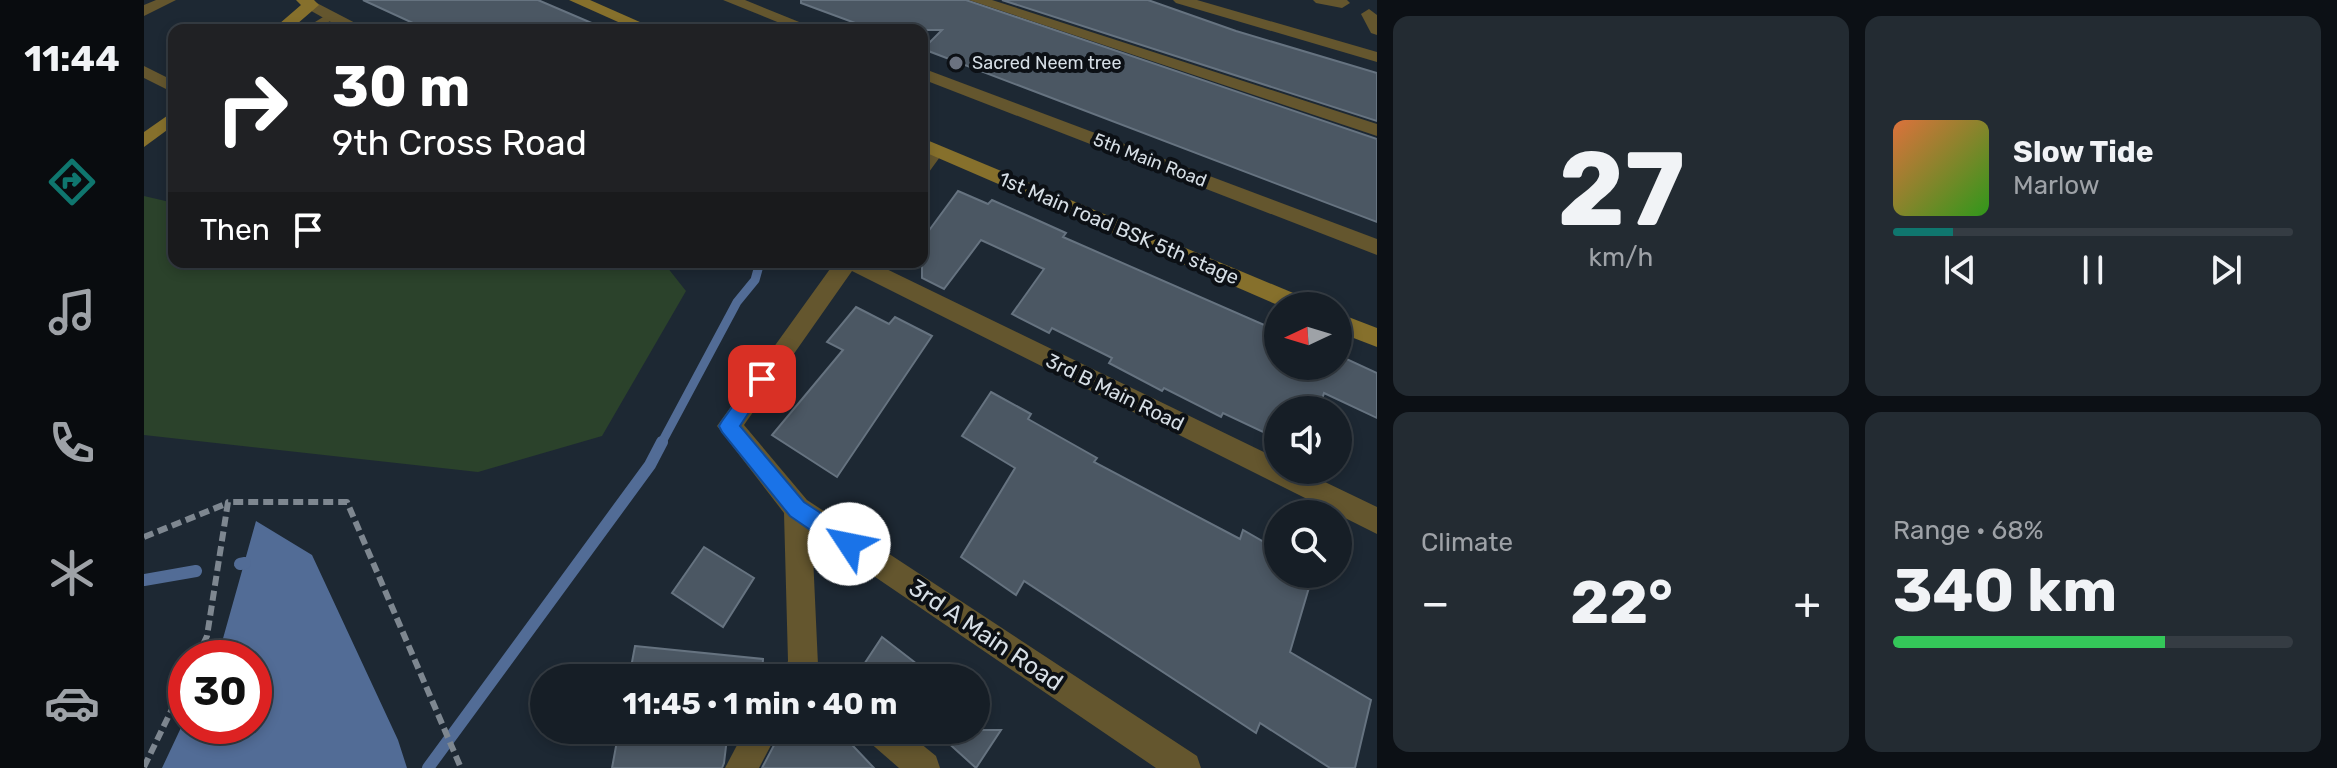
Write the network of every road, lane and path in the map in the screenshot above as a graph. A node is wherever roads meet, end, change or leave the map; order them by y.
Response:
1 (168, 0) edge
2 (577, 0) edge
3 (731, 0) edge
4 (977, 0) edge
5 (1181, 0) edge
6 (1321, 0) edge
7 (308, 2) edge
8 (1342, 3) dead end
9 (756, 4) edge
10 (144, 11) edge
11 (1369, 14) dead end
12 (332, 16) junction
13 (286, 24) edge
14 (318, 24) edge
15 (346, 24) edge
16 (635, 24) edge
17 (798, 24) edge
18 (1377, 30) edge
19 (1377, 57) edge
20 (144, 63) edge
21 (144, 71) edge
22 (168, 73) edge
23 (928, 75) edge
24 (168, 85) edge
25 (168, 121) edge
26 (1377, 130) edge
27 (144, 141) edge
28 (929, 147) edge
29 (1377, 247) edge
30 (846, 268) edge
31 (862, 268) edge
32 (1269, 292) edge
33 (1352, 328) edge
34 (1377, 338) edge
35 (228, 502) junction
36 (797, 509) junction
37 (1377, 521) edge
38 (144, 537) edge
39 (205, 640) edge
40 (805, 664) edge
41 (168, 717) edge
42 (755, 744) edge
43 (896, 744) edge
44 (144, 767) edge
45 (461, 768) edge
46 (741, 768) edge
47 (924, 768) edge
48 (1185, 768) edge

1 - 10 street
2 - 16 street
3 - 9 street
4 - 26 street
5 - 19 street
6 - 8 street
7 - 12 street
7 - 13 street
9 - 17 street
11 - 18 street
12 - 14 lane
12 - 15 street
20 - 22 street
21 - 24 street
23 - 29 street, 5th Main Road
25 - 27 street
28 - 32 street, 1st Main road BSK 5th stage
30 - 36 street, 3rd A Main Road
31 - 37 street, 3rd B Main Road
33 - 34 street
35 - 38 path
35 - 39 path
35 - 45 path
36 - 40 street
36 - 48 street, 3rd A Main Road
41 - 44 path
42 - 46 street
43 - 47 street

